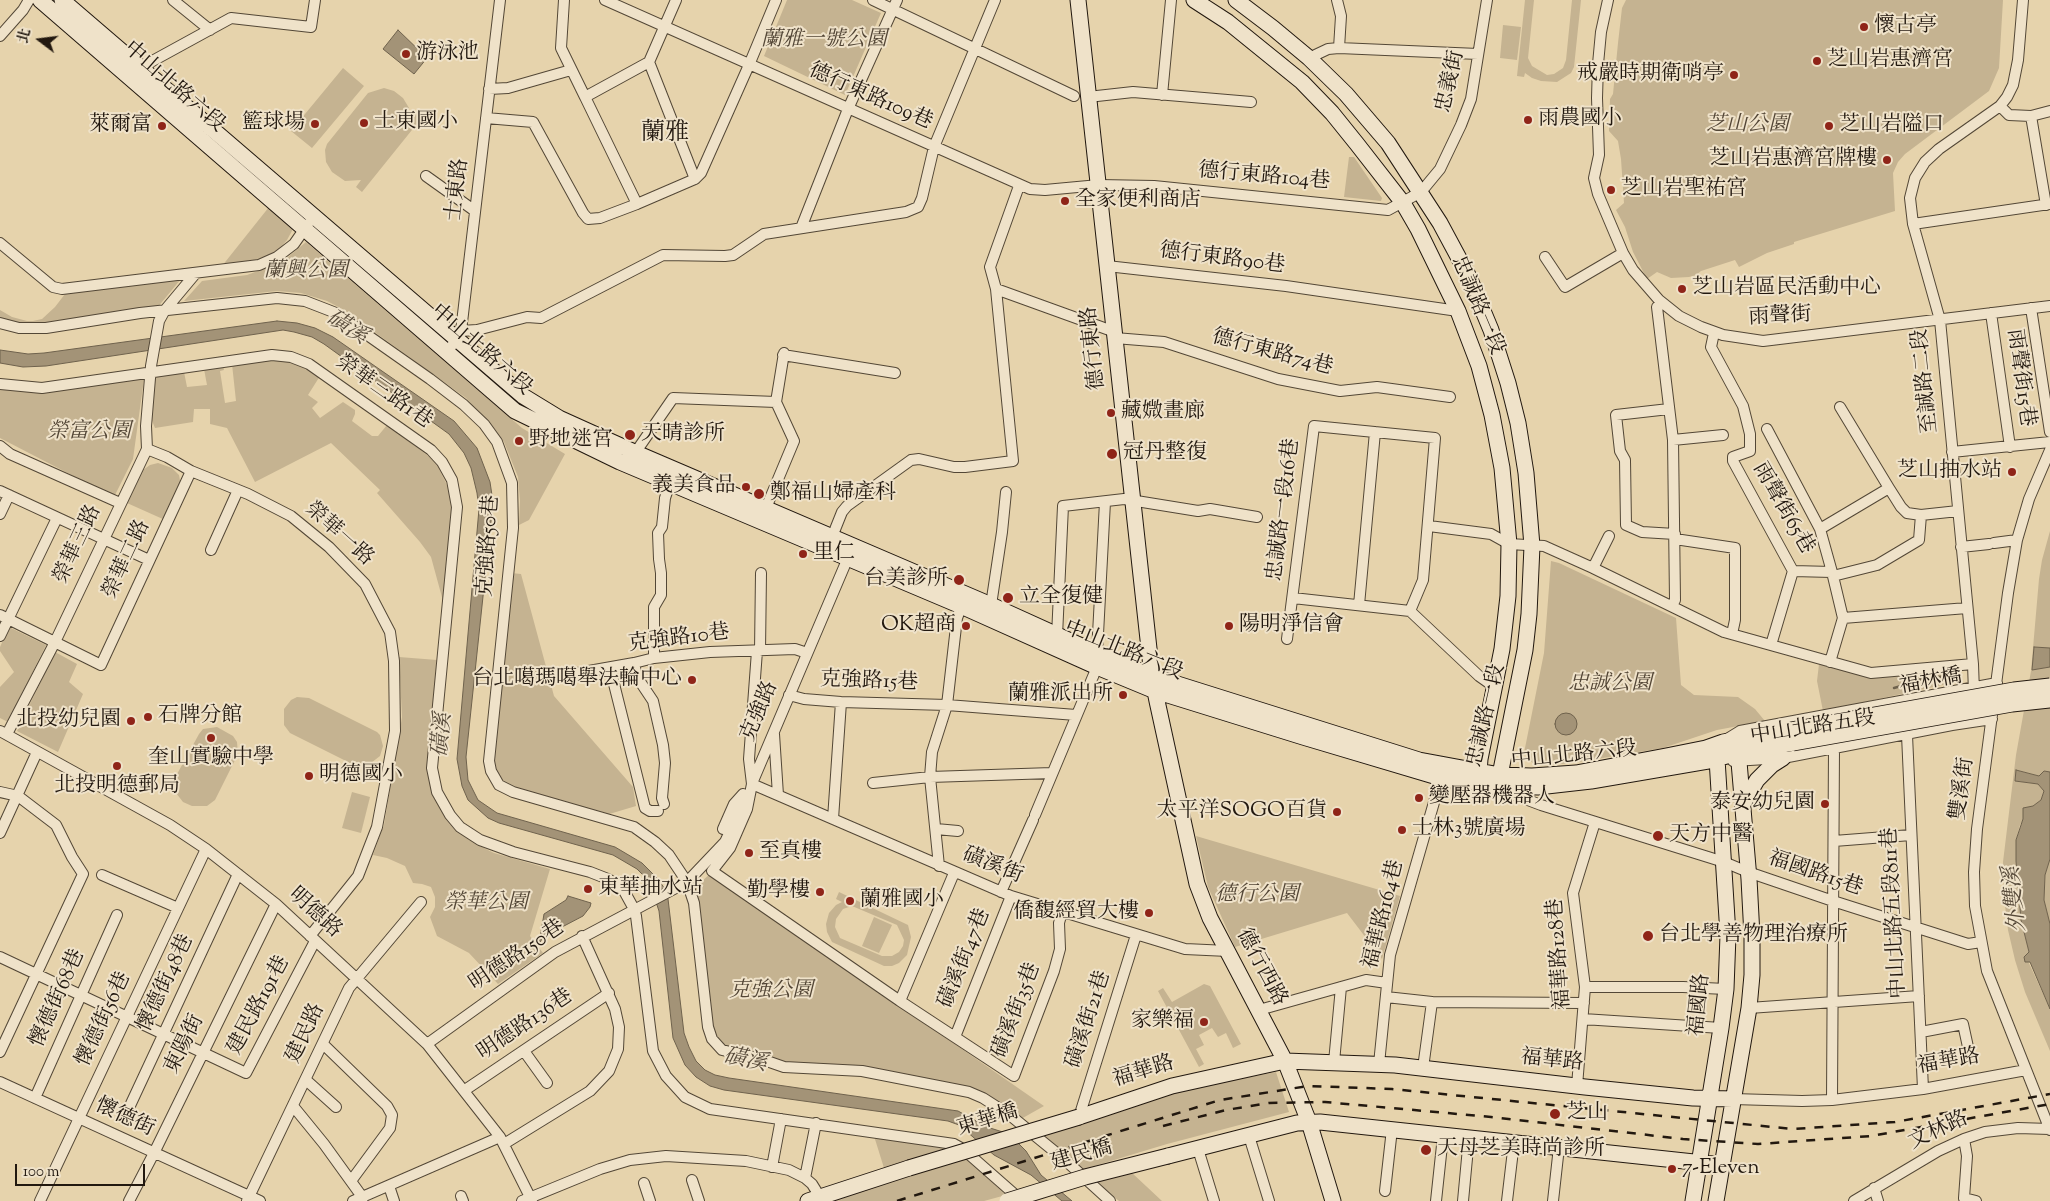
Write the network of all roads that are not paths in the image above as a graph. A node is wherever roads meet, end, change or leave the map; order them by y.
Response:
1 (29, 0) edge
2 (40, 0) edge
3 (62, 0) edge
4 (172, 0) edge
5 (315, 0) edge
6 (500, 0) edge
7 (564, 0) edge
8 (604, 0) edge
9 (676, 0) edge
10 (776, 0) edge
11 (873, 0) edge
12 (995, 0) edge
13 (1078, 0) edge
14 (1171, 0) edge
15 (1194, 0) edge
16 (1236, 0) edge
17 (1337, 0) edge
18 (1487, 0) edge
19 (1608, 0) edge
20 (2023, 0) edge
21 (895, 5) edge
22 (665, 27) junction
23 (210, 30) junction
24 (0, 36) edge
25 (975, 47) junction
26 (1339, 48) junction
27 (1478, 54) junction
28 (1309, 58) junction
29 (649, 62) junction
30 (749, 65) junction
31 (571, 70) junction
32 (133, 71) junction
33 (489, 89) junction
34 (1162, 95) junction
35 (1081, 96) junction
36 (585, 97) junction
37 (1252, 102) dead end
38 (2000, 106) junction
39 (848, 109) junction
40 (2050, 111) edge
41 (2031, 116) junction
42 (486, 118) junction
43 (934, 147) junction
44 (426, 176) dead end
45 (695, 179) junction
46 (1099, 185) junction
47 (1019, 186) junction
48 (1421, 192) junction
49 (1402, 203) junction
50 (637, 204) junction
51 (2048, 204) edge
52 (475, 211) junction
53 (309, 223) junction
54 (1913, 224) junction
55 (800, 228) junction
56 (0, 243) edge
57 (1623, 253) junction
58 (1545, 257) dead end
59 (1108, 266) junction
60 (196, 273) junction
61 (996, 289) junction
62 (1662, 303) junction
63 (2050, 306) edge
64 (2031, 308) junction
65 (165, 310) junction
66 (1458, 310) junction
67 (1992, 313) junction
68 (1940, 320) junction
69 (0, 324) edge
70 (1714, 333) junction
71 (1115, 335) junction
72 (455, 341) junction
73 (151, 368) junction
74 (895, 373) dead end
75 (0, 384) edge
76 (1450, 397) dead end
77 (776, 402) junction
78 (1840, 407) dead end
79 (1669, 409) junction
80 (1768, 429) dead end
81 (1375, 432) junction
82 (2050, 432) edge
83 (1723, 435) dead end
84 (1673, 440) junction
85 (2050, 442) edge
86 (0, 446) edge
87 (2010, 447) junction
88 (147, 449) junction
89 (2050, 450) edge
90 (635, 452) junction
91 (1952, 452) junction
92 (627, 465) junction
93 (191, 472) junction
94 (670, 483) junction
95 (1888, 488) junction
96 (238, 490) junction
97 (1006, 492) dead end
98 (4, 493) edge
99 (1133, 500) junction
100 (1105, 502) junction
101 (120, 503) junction
102 (766, 508) junction
103 (1958, 511) junction
104 (0, 514) edge
105 (1921, 515) junction
106 (1257, 517) dead end
107 (57, 518) junction
108 (1429, 526) junction
109 (1820, 530) junction
110 (1609, 536) dead end
111 (1675, 536) junction
112 (832, 537) junction
113 (103, 539) junction
114 (2017, 540) junction
115 (1510, 544) junction
116 (1532, 546) junction
117 (1961, 547) junction
118 (211, 550) dead end
119 (850, 553) junction
120 (149, 560) junction
121 (1593, 568) junction
122 (1793, 571) junction
123 (760, 573) dead end
124 (1832, 574) junction
125 (1293, 598) junction
126 (964, 600) junction
127 (1359, 605) junction
128 (991, 606) junction
129 (1672, 606) junction
130 (1967, 608) junction
131 (1410, 611) junction
132 (4, 617) edge
133 (1843, 618) junction
134 (1732, 634) junction
135 (0, 636) edge
136 (1058, 636) junction
137 (1287, 639) dead end
138 (55, 642) junction
139 (1772, 646) junction
140 (759, 651) junction
141 (807, 653) junction
142 (654, 658) junction
143 (1097, 660) junction
144 (1830, 662) junction
145 (634, 663) junction
146 (1973, 664) junction
147 (610, 668) junction
148 (556, 676) dead end
149 (1997, 683) junction
150 (1153, 684) junction
151 (2050, 686) edge
152 (1974, 687) junction
153 (1496, 688) junction
154 (789, 695) junction
155 (2050, 700) edge
156 (841, 702) junction
157 (947, 705) junction
158 (1076, 715) junction
159 (1992, 719) junction
160 (1975, 721) junction
161 (773, 730) junction
162 (4, 733) edge
163 (1907, 735) junction
164 (1792, 736) junction
165 (1723, 742) junction
166 (1834, 748) junction
167 (37, 752) junction
168 (1738, 757) junction
169 (1783, 758) junction
170 (1717, 759) junction
171 (1052, 773) junction
172 (1479, 773) junction
173 (930, 776) junction
174 (1441, 778) junction
175 (1496, 781) junction
176 (872, 783) dead end
177 (752, 784) junction
178 (0, 792) edge
179 (778, 795) junction
180 (18, 796) junction
181 (1743, 804) junction
182 (833, 819) junction
183 (1595, 822) junction
184 (936, 829) junction
185 (958, 831) dead end
186 (0, 832) edge
187 (1911, 835) junction
188 (1834, 841) junction
189 (206, 849) junction
190 (1724, 862) junction
191 (697, 865) dead end
192 (939, 866) junction
193 (1748, 872) junction
194 (954, 873) junction
195 (238, 874) junction
196 (102, 875) dead end
197 (687, 882) junction
198 (1006, 894) junction
199 (1833, 901) junction
200 (421, 902) dead end
201 (276, 904) junction
202 (178, 908) junction
203 (634, 908) junction
204 (1062, 912) junction
205 (118, 915) dead end
206 (1917, 928) junction
207 (1136, 935) junction
208 (582, 936) junction
209 (313, 939) junction
210 (1981, 942) junction
211 (1228, 950) junction
212 (0, 957) edge
213 (36, 973) junction
214 (356, 978) junction
215 (1387, 983) junction
216 (1341, 987) junction
217 (1585, 987) junction
218 (1726, 989) junction
219 (609, 993) junction
220 (81, 995) junction
221 (1919, 996) junction
222 (1386, 997) junction
223 (900, 1001) junction
224 (1432, 1002) junction
225 (1584, 1003) junction
226 (1832, 1003) junction
227 (1749, 1008) junction
228 (1259, 1010) junction
229 (128, 1016) junction
230 (1583, 1019) junction
231 (1721, 1028) junction
232 (1921, 1032) junction
233 (165, 1033) junction
234 (955, 1037) junction
235 (323, 1044) junction
236 (428, 1044) junction
237 (1968, 1047) dead end
238 (524, 1051) junction
239 (0, 1052) edge
240 (204, 1052) junction
241 (1285, 1061) junction
242 (1334, 1062) junction
243 (1379, 1064) junction
244 (1423, 1068) junction
245 (2026, 1070) junction
246 (306, 1080) junction
247 (0, 1082) edge
248 (546, 1083) dead end
249 (1577, 1086) junction
250 (1923, 1089) junction
251 (465, 1090) junction
252 (35, 1098) junction
253 (1710, 1098) junction
254 (1734, 1099) junction
255 (1832, 1100) junction
256 (293, 1106) junction
257 (336, 1107) dead end
258 (128, 1110) dead end
259 (1079, 1117) junction
260 (79, 1119) junction
261 (781, 1119) junction
262 (1309, 1122) junction
263 (816, 1124) junction
264 (1392, 1129) junction
265 (2050, 1130) edge
266 (1249, 1136) junction
267 (1443, 1136) junction
268 (1470, 1138) junction
269 (1964, 1139) junction
270 (502, 1140) junction
271 (1514, 1142) junction
272 (1559, 1147) junction
273 (1198, 1148) junction
274 (154, 1153) junction
275 (1700, 1163) junction
276 (1722, 1166) junction
277 (772, 1167) junction
278 (805, 1178) junction
279 (692, 1180) dead end
280 (350, 1181) junction
281 (644, 1183) dead end
282 (389, 1186) junction
283 (1874, 1188) junction
284 (1385, 1190) dead end
285 (247, 1199) edge
286 (358, 1199) edge
287 (814, 1199) edge
288 (528, 1200) edge
289 (1971, 1200) edge
290 (40, 1201) edge
291 (129, 1201) edge
292 (260, 1201) edge
293 (394, 1201) edge
294 (650, 1201) edge
295 (699, 1201) edge
296 (1007, 1201) edge
297 (1022, 1201) edge
298 (1110, 1201) edge
299 (1214, 1201) edge
300 (1269, 1201) edge
301 (1333, 1201) edge
302 (1436, 1201) edge
303 (1463, 1201) edge
304 (1507, 1201) edge
305 (1553, 1201) edge
306 (1693, 1201) edge
307 (1716, 1201) edge
308 (1854, 1201) edge
309 (1878, 1201) edge

1 - 24 street
2 - 32 main road, 中山北路六段
3 - 32 main road, 中山北路六段
4 - 23 street
5 - 23 street
6 - 33 street, 士東路
7 - 31 street
8 - 22 street, 德行東路109巷
9 - 22 street
10 - 30 street
11 - 21 street
12 - 25 street
13 - 35 main road, 德行東路
14 - 34 street
15 - 49 main road, 忠誠路一段
16 - 28 main road, 忠誠路一段
17 - 26 street
18 - 27 street, 忠義街
19 - 57 street, 雨聲街
20 - 38 street, 至誠路二段
21 - 25 street
21 - 39 street
22 - 29 street
22 - 30 street, 德行東路109巷
23 - 32 street
25 - 35 street
25 - 43 street
26 - 27 street
26 - 28 street
27 - 48 street, 忠義街
28 - 48 main road, 忠誠路一段
29 - 36 street
29 - 45 street
30 - 39 street, 德行東路109巷
30 - 45 street
31 - 33 street
31 - 36 street
32 - 53 main road, 中山北路六段
33 - 42 street, 士東路
34 - 35 street
34 - 37 street
35 - 46 main road, 德行東路
36 - 50 street
38 - 41 street
38 - 54 street, 至誠路二段
39 - 43 street, 德行東路109巷
39 - 55 street
40 - 41 street
41 - 51 street
42 - 50 street
42 - 52 street, 士東路
43 - 47 street, 德行東路109巷
43 - 55 street
44 - 52 street
45 - 50 street
46 - 47 street, 德行東路109巷
46 - 49 street, 德行東路104巷
46 - 59 main road, 德行東路
47 - 61 street
48 - 49 street, 德行東路104巷
48 - 116 main road, 忠誠路一段
49 - 66 main road, 忠誠路一段
51 - 54 street
52 - 72 street, 士東路
53 - 60 street
53 - 72 main road, 中山北路六段
54 - 68 street, 至誠路二段
55 - 72 street
56 - 60 street
57 - 58 street
57 - 62 street, 雨聲街
59 - 66 street, 德行東路90巷
59 - 71 main road, 德行東路
60 - 65 street, 榮華三路
61 - 71 street, 德行東路74巷
61 - 112 street
62 - 70 street, 雨聲街
62 - 79 street
63 - 64 street, 雨聲街
64 - 67 street, 雨聲街
64 - 82 street, 雨聲街15巷
65 - 69 street, 克強路50巷
65 - 73 street, 榮華三路
65 - 197 street, 克強路50巷
66 - 115 main road, 忠誠路一段
67 - 68 street, 雨聲街
67 - 87 street, 雨聲街15巷
68 - 70 street, 雨聲街
68 - 91 street, 至誠路二段
70 - 122 street, 雨聲街65巷
71 - 76 street, 德行東路74巷
71 - 99 main road, 德行東路
72 - 90 main road, 中山北路六段
72 - 92 main road, 中山北路六段
73 - 75 street, 榮華三路1巷
73 - 88 street, 榮華三路
73 - 203 street, 榮華三路1巷
74 - 77 street
77 - 90 street
77 - 102 street
78 - 95 street
79 - 84 street
79 - 111 street
80 - 109 street
81 - 108 street
81 - 125 street, 忠誠路一段16巷
81 - 127 street
83 - 84 street
84 - 111 street
85 - 87 street
86 - 101 street
87 - 91 street
88 - 93 street, 榮華一路
88 - 101 street, 榮華三路
89 - 114 street, 雙溪街
90 - 92 street
90 - 102 main road, 中山北路六段
91 - 103 street, 至誠路二段
92 - 94 main road, 中山北路六段
93 - 96 street, 榮華一路
93 - 120 street, 榮華二路
94 - 119 main road, 中山北路六段
94 - 142 street
95 - 105 street
95 - 109 street
96 - 118 street
96 - 209 street, 榮華一路
97 - 128 street
98 - 104 street
98 - 107 street
99 - 100 street
99 - 106 street
99 - 150 main road, 德行東路
100 - 136 street
100 - 143 street
101 - 113 street, 榮華三路
102 - 112 main road, 中山北路六段
103 - 105 street
103 - 117 street, 至誠路二段
105 - 124 street, 雨聲街65巷
107 - 113 street
107 - 132 street
108 - 115 street
108 - 131 street
109 - 124 street
110 - 121 street
111 - 129 street
111 - 134 street
112 - 119 main road, 中山北路六段
113 - 120 street
113 - 138 street, 榮華三路
114 - 117 street
114 - 149 street, 雙溪街
115 - 116 street
115 - 153 main road, 忠誠路一段
116 - 121 street
116 - 175 main road, 忠誠路一段
117 - 130 street, 至誠路二段
119 - 126 main road, 中山北路六段
119 - 141 street, 克強路
120 - 138 street, 榮華二路
121 - 129 street
122 - 124 street, 雨聲街65巷
122 - 139 street
123 - 140 street
124 - 133 street
125 - 127 street, 忠誠路一段16巷
125 - 137 street, 忠誠路一段16巷
126 - 128 main road, 中山北路六段
126 - 143 main road, 中山北路六段
126 - 157 street
127 - 131 street, 忠誠路一段16巷
128 - 136 main road, 中山北路六段
129 - 134 street
130 - 133 street
130 - 146 street, 至誠路二段
131 - 153 street
132 - 135 street
132 - 138 street
133 - 144 street
134 - 139 street
136 - 143 main road, 中山北路六段
138 - 162 street, 榮華三路
139 - 144 street
140 - 141 street, 克強路10巷
140 - 142 street, 克強路10巷
140 - 177 street
141 - 154 street, 克強路
142 - 145 street, 克強路10巷
143 - 150 main road, 中山北路六段
143 - 158 street, 磺溪街47巷
144 - 146 street
145 - 147 street, 克強路10巷
145 - 147 street
146 - 152 street, 至誠路二段
147 - 148 street, 克強路10巷
149 - 152 street, 中山北路五段
149 - 159 street, 雙溪街
150 - 172 main road, 中山北路六段
150 - 174 main road, 中山北路六段
150 - 211 main road, 德行西路
151 - 164 main road, 福林橋, bridge
152 - 160 street, 至誠路二段
152 - 165 street, 中山北路五段
153 - 172 main road, 忠誠路一段
154 - 156 street, 克強路15巷
154 - 161 street, 克強路
155 - 164 main road, 福林橋, bridge
156 - 157 street, 克強路15巷
156 - 182 street
157 - 158 street, 克強路15巷
157 - 173 street
158 - 171 street, 磺溪街47巷
159 - 160 street, 中山北路五段
159 - 210 street, 雙溪街
160 - 163 street, 中山北路五段
161 - 177 street, 克強路
161 - 179 street
162 - 167 street, 明德路
163 - 166 street, 中山北路五段
163 - 187 street, 中山北路五段811巷
164 - 165 main road, 中山北路五段
164 - 168 main road, 中山北路五段
165 - 168 main road
165 - 170 main road, 福國路
165 - 175 main road, 中山北路六段
166 - 169 street, 中山北路五段
166 - 188 street
167 - 180 street
167 - 189 street, 明德路
168 - 169 street, 中山北路五段
168 - 170 main road, 中山北路五段
168 - 181 main road
169 - 181 main road
170 - 175 main road, 中山北路六段
170 - 190 main road, 福國路
171 - 173 street
171 - 198 street, 磺溪街47巷
172 - 175 main road, 忠誠路一段
173 - 176 street
173 - 184 street
174 - 175 main road, 中山北路六段
174 - 215 street, 福華路164巷
175 - 183 street, 福國路15巷
177 - 179 street, 磺溪街
177 - 191 street
177 - 197 street, 克強路
177 - 223 street, 磺溪街35巷
178 - 180 street
179 - 182 street, 磺溪街
180 - 186 street
180 - 213 street
181 - 193 main road
182 - 192 street, 磺溪街
183 - 190 street, 福國路15巷
183 - 217 street, 福華路128巷
184 - 185 street
184 - 192 street
187 - 188 street
187 - 206 street, 中山北路五段811巷
188 - 199 street
189 - 195 street, 明德路
189 - 202 street, 懷德街56巷
190 - 193 street, 福國路15巷
190 - 218 main road, 福國路
192 - 194 street, 磺溪街
193 - 199 street, 福國路15巷
193 - 227 main road
194 - 198 street, 磺溪街
194 - 223 street
195 - 201 street, 明德路
195 - 233 street, 懷德街48巷
196 - 202 street
197 - 203 street, 明德路150巷
197 - 298 street, 克強路50巷
198 - 204 street, 磺溪街
198 - 234 street, 磺溪街47巷
199 - 206 street, 福國路15巷
199 - 226 street
200 - 214 street, 建民路
201 - 209 street, 明德路
201 - 240 street, 東陽街
202 - 229 street, 懷德街56巷
203 - 208 street, 明德路150巷
203 - 261 street
204 - 207 street, 磺溪街
204 - 234 street, 磺溪街35巷
205 - 220 street, 懷德街68巷
206 - 210 street, 福國路15巷
206 - 221 street, 中山北路五段811巷
207 - 211 street, 磺溪街
207 - 259 street, 磺溪街21巷
208 - 219 street
208 - 236 street, 明德路150巷
209 - 214 street, 明德路
209 - 240 street, 建民路191巷
210 - 245 street, 雙溪街
211 - 228 main road, 德行西路
212 - 213 street
213 - 220 street
213 - 239 street
214 - 235 street, 建民路
214 - 236 street, 明德路
215 - 216 street
215 - 222 street, 福華路164巷
216 - 228 street
216 - 242 street
217 - 218 street
217 - 225 street, 福華路128巷
218 - 231 main road, 福國路
219 - 238 street, 明德路136巷
219 - 270 street
220 - 229 street
220 - 252 street, 懷德街68巷
221 - 226 street
221 - 232 street, 中山北路五段811巷
222 - 224 street
222 - 243 street, 福華路164巷
223 - 234 street, 磺溪街35巷
224 - 225 street
224 - 244 street
225 - 230 street, 福華路128巷
226 - 227 street
226 - 255 street
227 - 254 main road
228 - 241 main road, 德行西路
229 - 233 street
229 - 260 street, 懷德街56巷
230 - 231 street
230 - 249 street, 福華路128巷
231 - 253 main road, 福國路
232 - 237 street
232 - 250 street, 中山北路五段811巷
233 - 240 street
233 - 258 street, 懷德街48巷
235 - 246 street, 建民路
235 - 280 street
236 - 251 street, 明德路
238 - 248 street
238 - 251 street, 明德路136巷
240 - 274 street, 東陽街
241 - 242 main road, 福華路
241 - 259 main road, 福華路
241 - 262 main road, 德行西路
242 - 243 main road, 福華路
243 - 244 main road, 福華路
244 - 249 main road, 福華路
245 - 250 street, 福華路
245 - 265 street, 雙溪街
246 - 256 street, 建民路
246 - 257 street
247 - 252 street, 懷德街
249 - 253 main road, 福華路
250 - 255 street, 福華路
251 - 270 street, 明德路
252 - 260 street, 懷德街
253 - 254 main road, 福華路
253 - 275 main road, 福國路
254 - 255 street, 福華路
254 - 276 main road
256 - 280 street
256 - 285 street, 建民路
259 - 287 main road, 東華橋, bridge
260 - 274 street, 懷德街
260 - 290 street, 懷德街56巷
261 - 263 street
261 - 277 street
262 - 264 main road
262 - 266 main road
262 - 301 main road, 德行西路
263 - 278 street
263 - 297 street
264 - 267 main road
264 - 284 street
265 - 269 street, 文林路
266 - 273 main road
266 - 300 street
267 - 268 main road
267 - 302 street
268 - 271 main road
268 - 303 street
269 - 283 street, 文林路
269 - 289 street
270 - 282 street
270 - 288 street, 明德路
271 - 272 main road
271 - 304 street
272 - 275 main road
272 - 305 street
273 - 296 main road, 建民橋, bridge
273 - 299 street
274 - 285 street, 懷德街
274 - 291 street, 東陽街
275 - 276 main road
275 - 306 main road, 福國路
276 - 307 main road
277 - 278 street
277 - 288 street
278 - 287 street
279 - 295 street
280 - 286 street
281 - 294 street
282 - 286 street
282 - 293 street
283 - 308 street, 文林路
283 - 309 street
285 - 292 street, 懷德街

